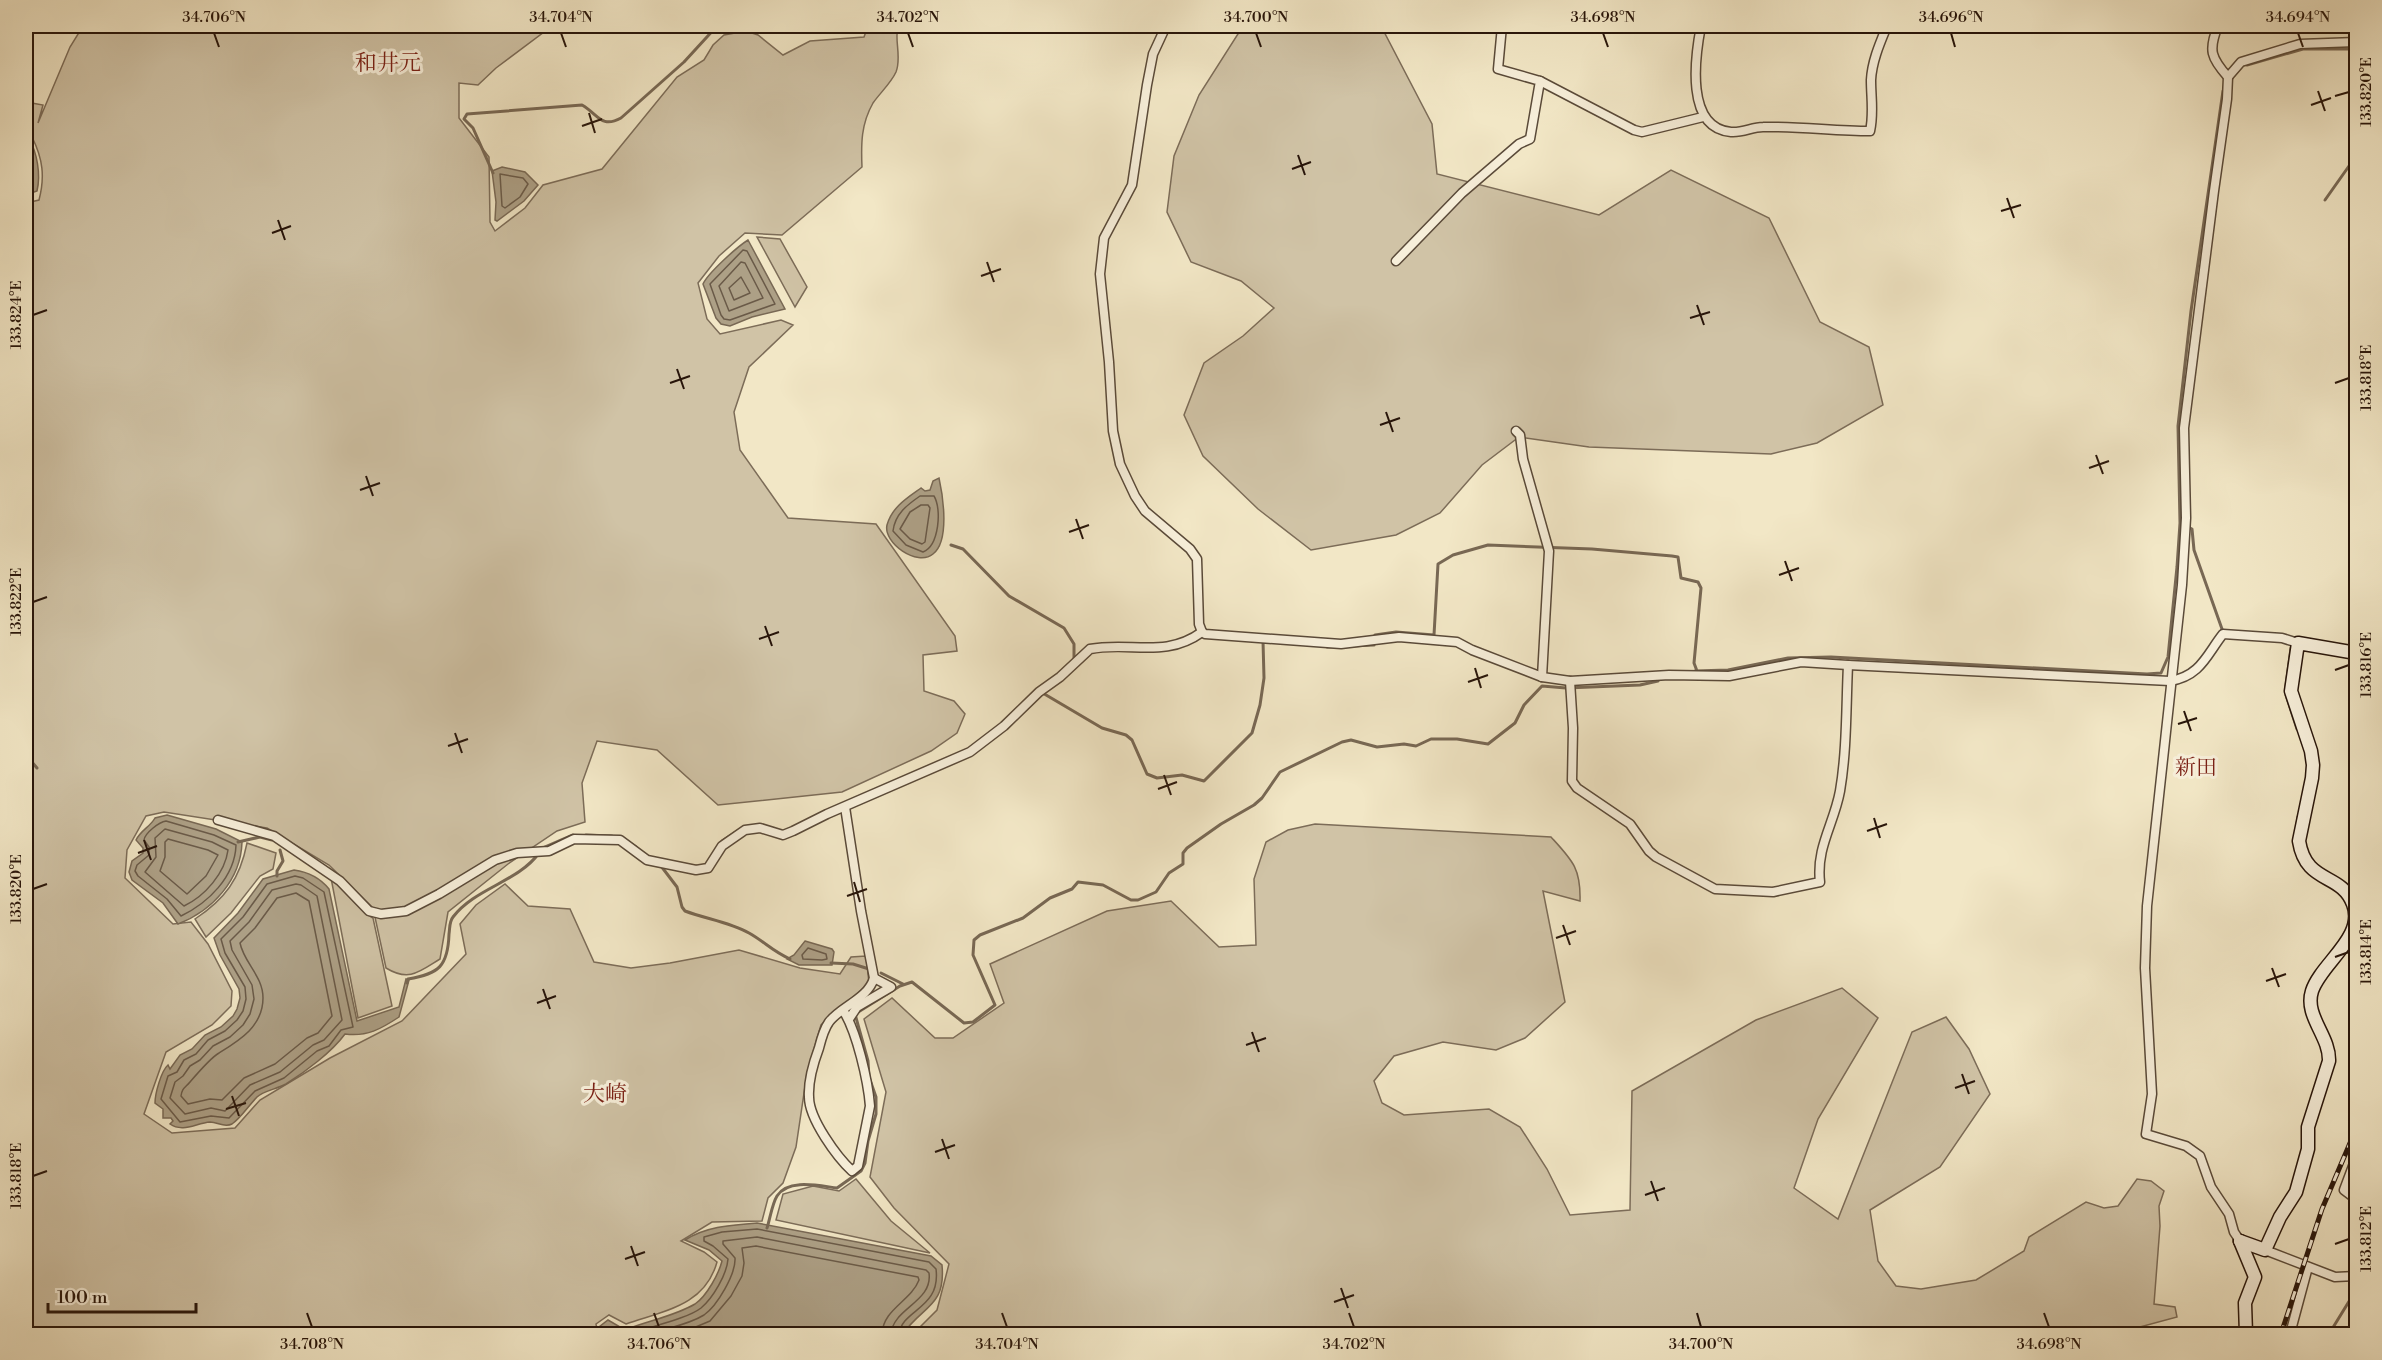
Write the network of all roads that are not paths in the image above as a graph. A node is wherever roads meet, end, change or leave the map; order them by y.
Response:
1 (1166, 26) edge
2 (1502, 26) edge
3 (1701, 26) edge
4 (1887, 26) edge
5 (2218, 26) edge
6 (2356, 42) edge
7 (2228, 77) junction
8 (1540, 81) junction
9 (1703, 117) junction
10 (1396, 261) dead end
11 (1516, 430) dead end
12 (1202, 632) junction
13 (2298, 643) junction
14 (2356, 653) edge
15 (1848, 665) junction
16 (1542, 677) junction
17 (2170, 681) junction
18 (1570, 686) junction
19 (845, 807) junction
20 (218, 820) dead end
21 (874, 978) junction
22 (843, 1010) junction
23 (849, 1019) junction
24 (2356, 1158) edge
25 (2356, 1199) edge
26 (2240, 1242) junction
27 (2265, 1250) junction
28 (2308, 1267) junction
29 (2356, 1276) edge
30 (2246, 1335) edge
31 (2290, 1335) edge

1 - 12 street
2 - 8 street
3 - 9 street
4 - 9 street
5 - 7 street
6 - 7 street
7 - 17 street
8 - 9 street
8 - 10 street
11 - 16 street
12 - 16 street
12 - 19 street
13 - 14 main road
13 - 17 street
13 - 27 main road
15 - 17 street
15 - 18 street
15 - 18 street
16 - 18 street
17 - 26 street
19 - 20 street
19 - 21 street
21 - 22 street
21 - 23 street
22 - 23 street
22 - 23 street
24 - 25 street
26 - 27 main road
26 - 30 main road
27 - 28 street
28 - 29 street
28 - 31 street

